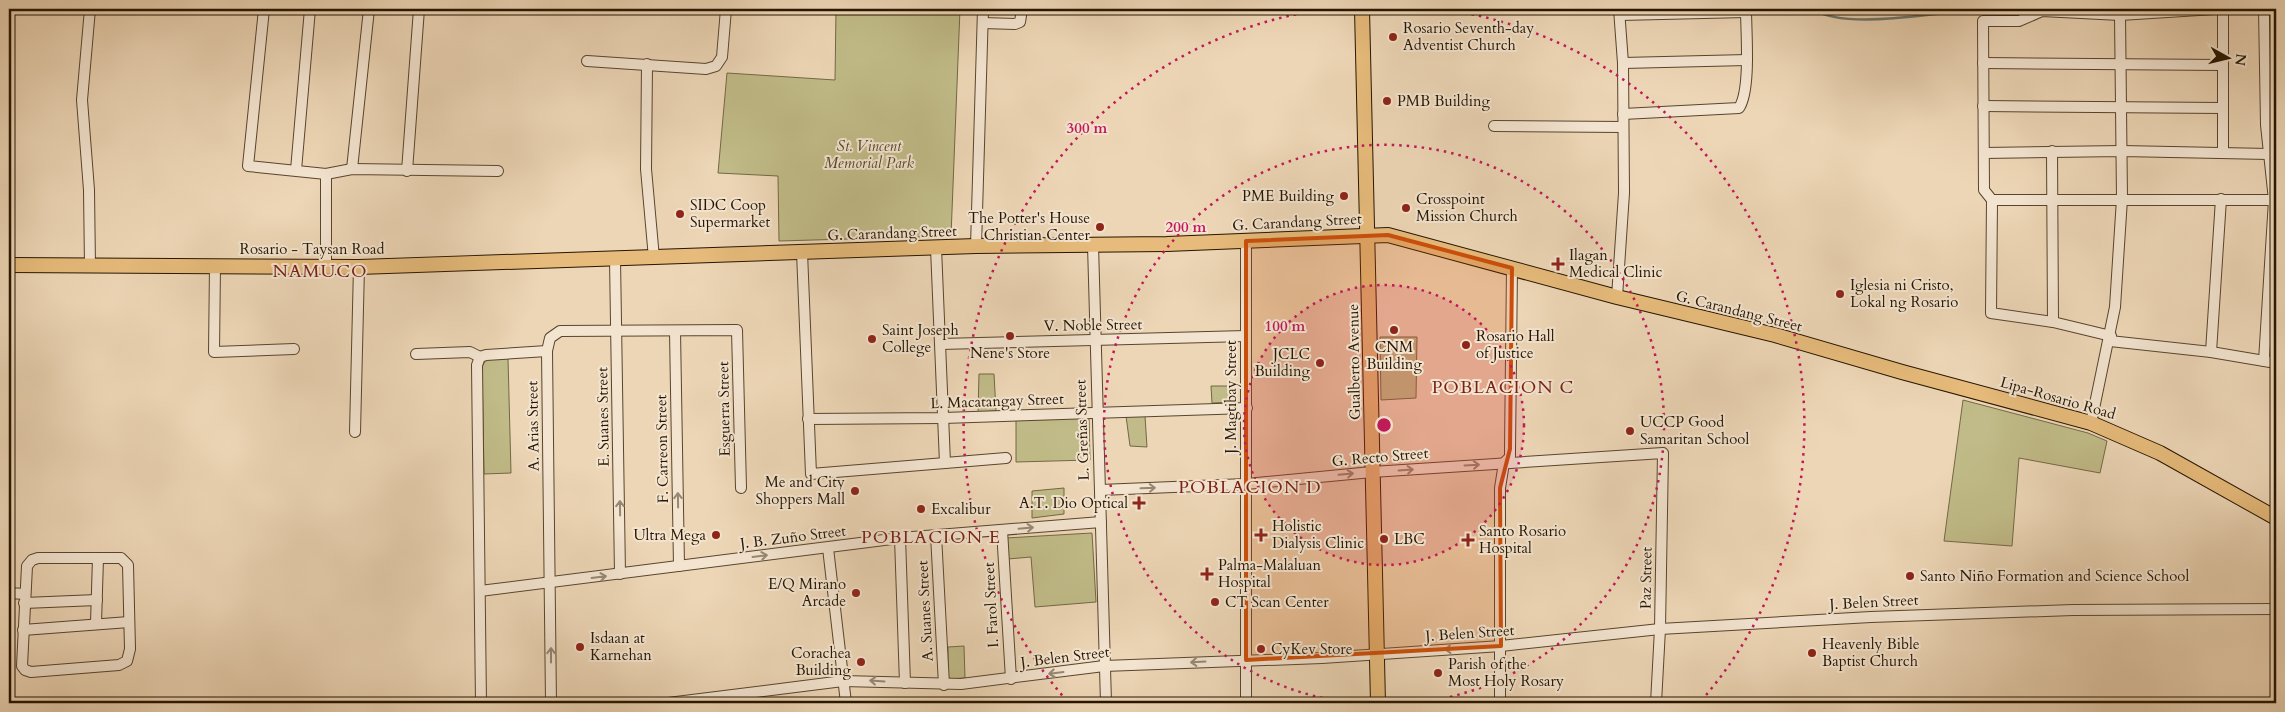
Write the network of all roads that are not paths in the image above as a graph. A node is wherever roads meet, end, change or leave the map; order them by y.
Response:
1 (90, 9) edge
2 (264, 9) edge
3 (310, 9) edge
4 (368, 9) edge
5 (419, 9) edge
6 (726, 9) edge
7 (983, 9) edge
8 (1022, 9) edge
9 (2214, 9) edge
10 (2223, 9) edge
11 (2264, 9) edge
12 (1746, 10) edge
13 (1620, 12) edge
14 (1362, 14) edge
15 (2120, 15) junction
16 (983, 23) junction
17 (1746, 60) junction
18 (587, 62) dead end
19 (1623, 62) junction
20 (1983, 63) junction
21 (647, 64) junction
22 (2121, 64) junction
23 (2223, 65) junction
24 (1984, 106) junction
25 (2122, 106) junction
26 (2222, 108) junction
27 (1623, 114) junction
28 (1494, 126) dead end
29 (1623, 127) junction
30 (2052, 151) junction
31 (2122, 151) junction
32 (1984, 153) junction
33 (2223, 153) junction
34 (2269, 154) junction
35 (352, 169) junction
36 (296, 170) junction
37 (407, 171) junction
38 (498, 171) dead end
39 (326, 174) junction
40 (2221, 199) junction
41 (1992, 200) junction
42 (2053, 200) junction
43 (2122, 200) junction
44 (2275, 200) edge
45 (1368, 234) junction
46 (1246, 241) junction
47 (1093, 245) junction
48 (976, 246) junction
49 (936, 248) junction
50 (802, 252) junction
51 (654, 258) junction
52 (615, 259) junction
53 (9, 265) edge
54 (215, 265) junction
55 (90, 266) junction
56 (326, 266) junction
57 (359, 266) junction
58 (1512, 268) junction
59 (1617, 297) junction
60 (2054, 322) junction
61 (617, 330) junction
62 (675, 330) junction
63 (1246, 336) junction
64 (1094, 339) junction
65 (2110, 339) junction
66 (941, 344) junction
67 (294, 349) dead end
68 (547, 351) junction
69 (2211, 352) junction
70 (416, 354) dead end
71 (480, 357) junction
72 (2264, 361) junction
73 (2276, 363) edge
74 (1902, 372) joint
75 (1247, 408) junction
76 (1096, 412) junction
77 (943, 418) junction
78 (808, 419) junction
79 (2091, 423) junction
80 (355, 432) dead end
81 (1662, 453) joint
82 (1006, 458) dead end
83 (945, 463) junction
84 (1504, 463) junction
85 (1372, 472) junction
86 (1246, 484) junction
87 (741, 488) dead end
88 (1100, 490) junction
89 (2276, 518) edge
90 (1101, 522) junction
91 (1002, 530) junction
92 (936, 535) junction
93 (900, 538) junction
94 (828, 548) junction
95 (98, 558) junction
96 (679, 566) junction
97 (620, 574) junction
98 (550, 583) junction
99 (480, 591) junction
100 (9, 593) edge
101 (24, 598) junction
102 (97, 600) junction
103 (2276, 609) edge
104 (129, 622) junction
105 (96, 623) junction
106 (1660, 629) junction
107 (23, 630) junction
108 (1501, 646) junction
109 (1377, 654) junction
110 (1246, 660) junction
111 (1104, 666) junction
112 (1011, 679) junction
113 (843, 681) junction
114 (905, 683) junction
115 (944, 685) junction
116 (481, 703) edge
117 (551, 703) edge
118 (668, 703) edge
119 (846, 703) edge
120 (1106, 703) edge
121 (1246, 703) edge
122 (1378, 703) edge
123 (1500, 703) edge
124 (1656, 703) edge

1 - 55 street
2 - 36 street
3 - 36 street
4 - 35 street
5 - 37 street
6 - 21 street
7 - 16 street
8 - 16 street
9 - 15 street
10 - 23 street
11 - 34 street
12 - 13 street
12 - 17 street
13 - 19 street
14 - 45 main road, Gualberto Avenue
15 - 20 street
15 - 22 street
16 - 48 street
17 - 19 street
17 - 27 street
18 - 21 street
19 - 27 street
20 - 22 street
20 - 24 street
21 - 51 street
22 - 23 street
22 - 25 street
23 - 26 street
24 - 25 street
24 - 32 street
25 - 26 street
25 - 31 street
26 - 33 street
27 - 29 street
28 - 29 street
29 - 59 street
30 - 31 street
30 - 32 street
30 - 42 street
31 - 33 street
31 - 43 street
32 - 41 street
33 - 34 street
34 - 44 street
35 - 37 street
35 - 39 street
36 - 39 street
37 - 38 street
39 - 56 street
40 - 43 street
40 - 44 street
40 - 69 street
41 - 42 street
41 - 60 street
42 - 43 street
42 - 60 street
43 - 65 street
44 - 72 street
45 - 46 main road, G. Carandang Street
45 - 58 main road, G. Carandang Street
45 - 85 main road, Gualberto Avenue
46 - 47 main road, G. Carandang Street
46 - 63 street, J. Magtibay Street
47 - 48 main road, G. Carandang Street
47 - 64 street, L. Greñas Street
48 - 49 main road, G. Carandang Street
49 - 50 main road, G. Carandang Street
49 - 66 street
50 - 51 main road, G. Carandang Street
50 - 78 street
51 - 52 main road, G. Carandang Street
52 - 57 main road, Rosario - Taysan Road
52 - 61 street, E. Suanes Street
53 - 55 main road, Rosario - Taysan Road
54 - 55 main road, Rosario - Taysan Road
54 - 56 main road, Rosario - Taysan Road
54 - 67 street
56 - 57 main road, Rosario - Taysan Road
57 - 80 street
58 - 59 main road, G. Carandang Street
58 - 84 street
59 - 74 main road, G. Carandang Street
60 - 65 street
61 - 62 street
61 - 68 street
97 -> 61 street, E. Suanes Street
62 - 87 street, Esguerra Street
96 -> 62 street, F. Carreon Street
63 - 64 street, V. Noble Street
63 - 75 street, J. Magtibay Street
64 - 66 street, V. Noble Street
64 - 76 street, L. Greñas Street
65 - 69 street
65 - 79 street
66 - 77 street
68 - 71 street
68 - 98 street, A. Arias Street
69 - 72 street
70 - 71 street
71 - 99 street
72 - 73 street
74 - 79 main road, Lipa-Rosario Road
75 - 76 street, L. Macatangay Street
75 - 86 street, J. Magtibay Street
76 - 77 street, L. Macatangay Street
76 - 88 street, L. Greñas Street
77 - 78 street, L. Macatangay Street
77 - 83 street
78 - 83 street
79 - 89 main road, Lipa-Rosario Road
81 - 84 street, G. Recto Street
81 - 106 street, Paz Street
82 - 83 street
85 -> 84 street, G. Recto Street
84 - 108 street
86 -> 85 street, G. Recto Street
85 - 109 main road, Gualberto Avenue
88 -> 86 street, G. Recto Street
86 - 110 street, J. Magtibay Street
88 - 90 street, L. Greñas Street
91 -> 90 street, J. B. Zuño Street
90 - 111 street, L. Greñas Street
91 - 92 street, J. B. Zuño Street
91 - 112 street, I. Farol Street
92 - 93 street, J. B. Zuño Street
92 - 115 street, A. Suanes Street
93 - 94 street, J. B. Zuño Street
93 - 114 street
96 -> 94 street, J. B. Zuño Street
94 - 113 street
95 - 101 street
95 - 102 street
95 - 104 street
96 - 97 street, J. B. Zuño Street
98 -> 97 street, J. B. Zuño Street
98 - 99 street, J. B. Zuño Street
117 -> 98 street, A. Arias Street
99 - 116 street
100 - 101 street
101 - 102 street
101 - 107 street
102 - 105 street
103 - 106 street, J. Belen Street
104 - 105 street
104 - 107 street
105 - 107 street
106 - 108 street, J. Belen Street
106 - 124 street, Paz Street
108 -> 109 street, J. Belen Street
108 - 123 street
109 - 110 street, J. Belen Street
109 - 122 main road, Gualberto Avenue
110 -> 111 street, J. Belen Street
110 - 121 street, J. Magtibay Street
111 -> 112 street, J. Belen Street
111 - 120 street, L. Greñas Street
112 - 115 street, J. Belen Street
114 -> 113 street, J. Belen Street
113 - 118 street, J. Belen Street
113 - 119 street
114 - 115 street, J. Belen Street

